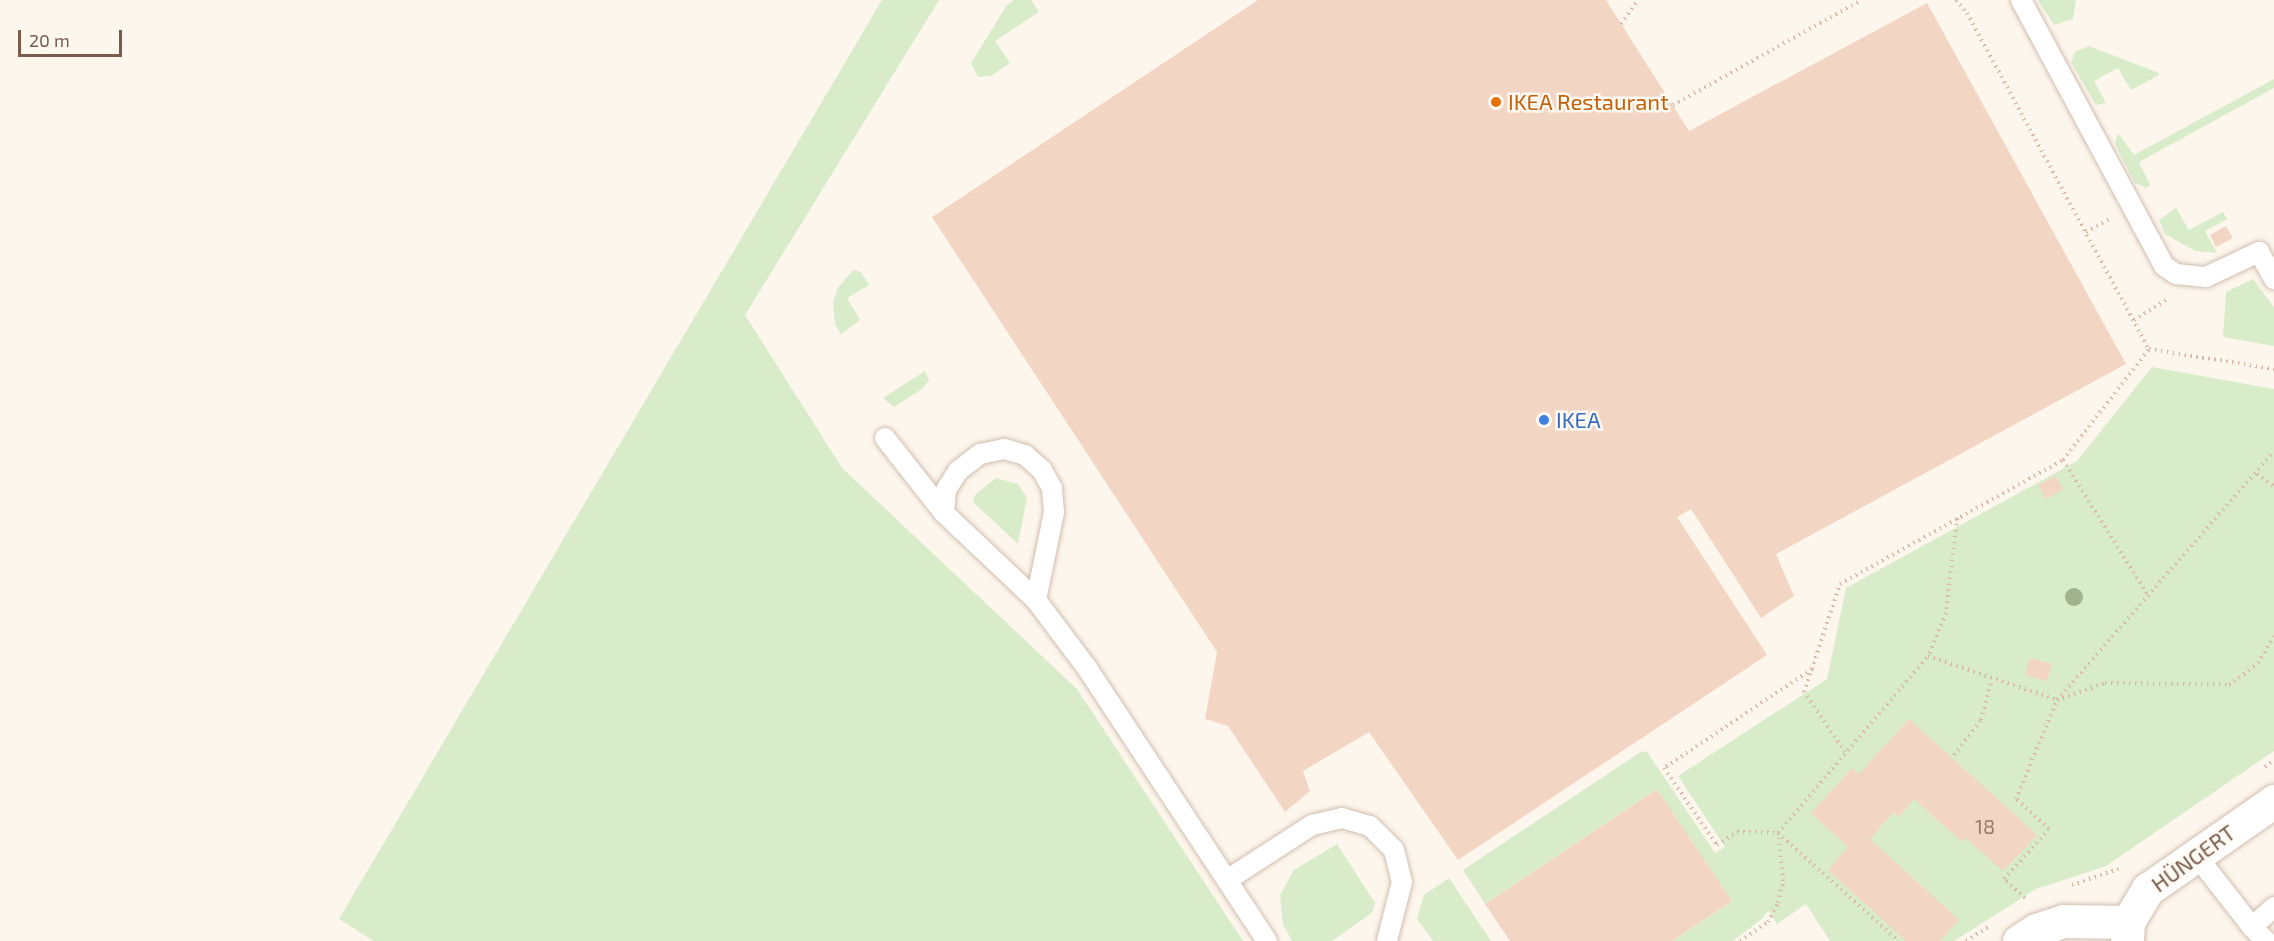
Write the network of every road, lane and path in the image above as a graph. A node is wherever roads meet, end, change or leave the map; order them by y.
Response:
1 (1638, 0) edge
2 (1862, 0) edge
3 (1956, 0) edge
4 (2020, 0) edge
5 (1621, 24) dead end
6 (1673, 105) dead end
7 (2183, 276) junction
8 (2274, 279) edge
9 (2134, 320) junction
10 (2150, 349) junction
11 (2274, 369) edge
12 (885, 438) dead end
13 (2274, 451) edge
14 (2063, 460) junction
15 (2257, 474) junction
16 (2274, 487) edge
17 (944, 513) junction
18 (1957, 518) junction
19 (2149, 597) junction
20 (1036, 600) junction
21 (2274, 636) edge
22 (1928, 656) junction
23 (1813, 669) junction
24 (1992, 679) junction
25 (2056, 700) junction
26 (1845, 752) junction
27 (1954, 755) dead end
28 (2274, 760) edge
29 (2256, 773) dead end
30 (2274, 801) edge
31 (1778, 833) junction
32 (2196, 855) junction
33 (2120, 868) dead end
34 (1227, 880) junction
35 (2068, 886) dead end
36 (2034, 897) dead end
37 (2028, 901) junction
38 (2021, 906) dead end
39 (2274, 907) edge
40 (2007, 932) edge
41 (2127, 932) edge
42 (2259, 934) edge
43 (1267, 941) edge
44 (1387, 941) edge
45 (1740, 941) edge
46 (1899, 941) edge
47 (1966, 941) edge

1 - 5 path
2 - 6 path
3 - 9 path
4 - 7 lane
7 - 8 lane
7 - 9 path
9 - 10 path
10 - 11 path
10 - 14 path
12 - 17 lane
13 - 15 path
14 - 18 path
14 - 19 path
15 - 16 path
15 - 19 path
17 - 20 lane
17 - 20 lane
18 - 22 path
18 - 23 path
19 - 25 path
20 - 34 lane
21 - 25 path
22 - 24 path
22 - 26 path
23 - 26 path
23 - 31 path
24 - 25 path
24 - 27 path
25 - 37 path
26 - 31 path
28 - 29 path
30 - 32 street, HÜNGERT
31 - 45 path
31 - 46 path
32 - 41 street, HÜNGERT
32 - 42 lane
33 - 35 path
34 - 43 lane
34 - 44 lane
36 - 37 path
37 - 38 path
39 - 42 lane
40 - 41 street, HÜNGERT
40 - 47 path

